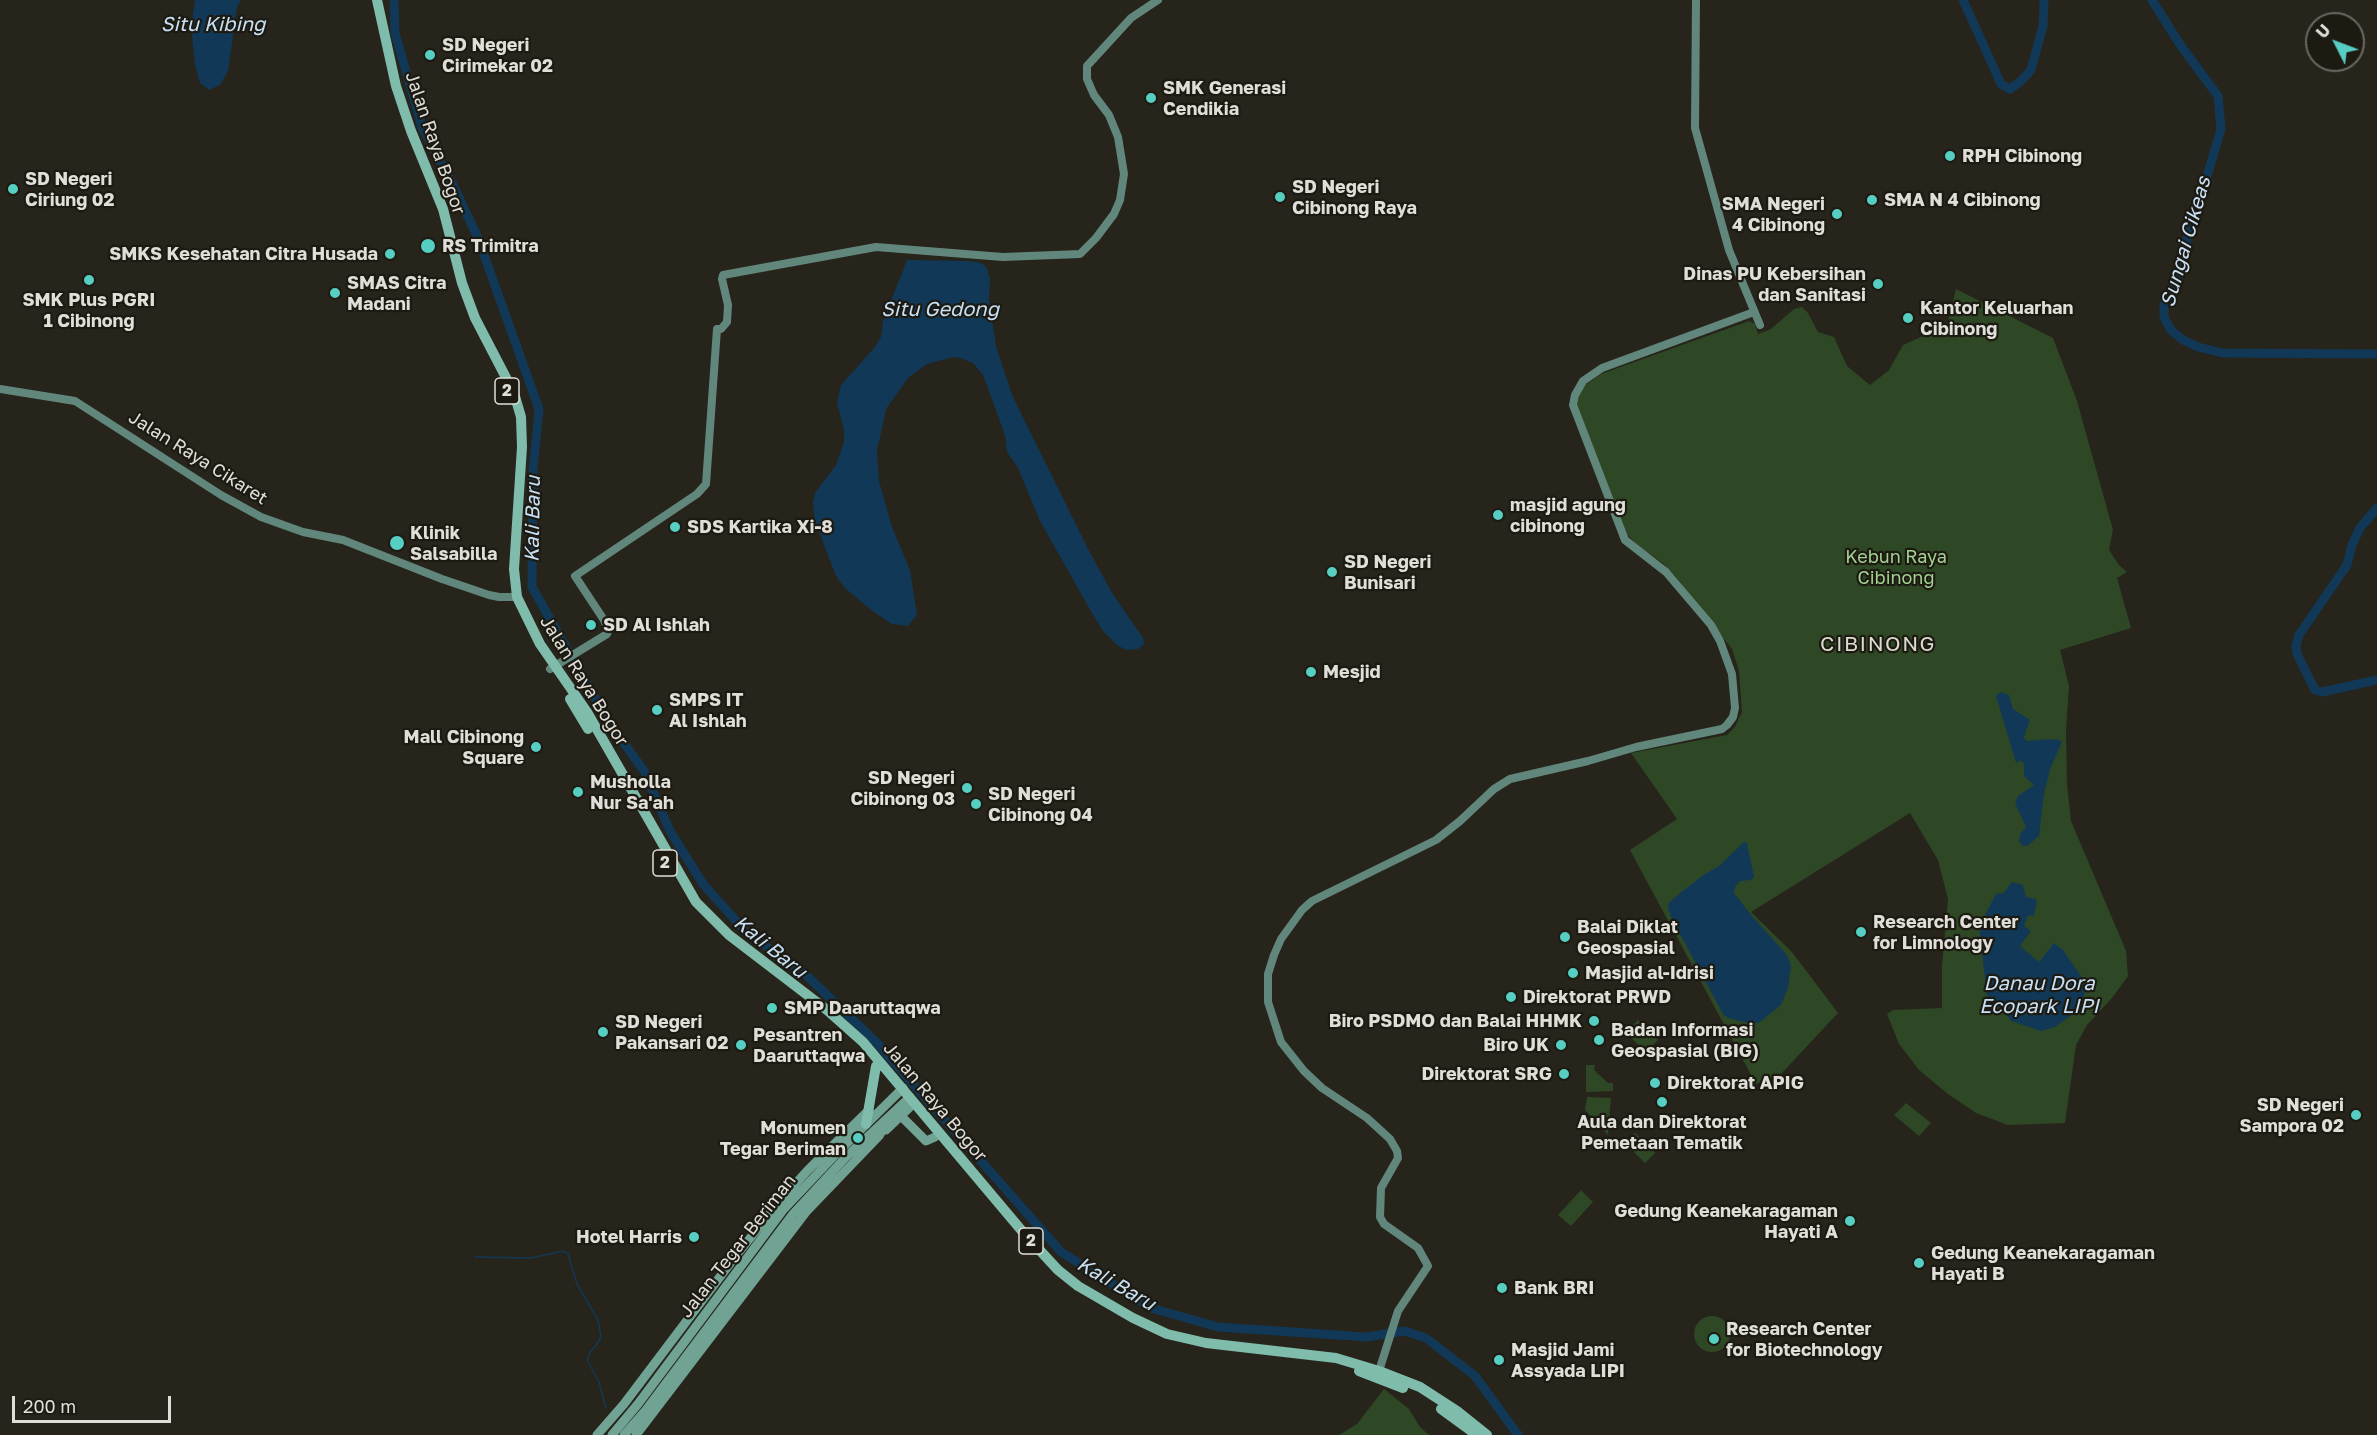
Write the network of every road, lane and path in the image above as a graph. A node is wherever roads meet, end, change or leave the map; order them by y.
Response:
1 (371, 0) edge
2 (377, 0) edge
3 (1158, 0) edge
4 (1696, 0) edge
5 (454, 263) junction
6 (1754, 312) junction
7 (1760, 325) dead end
8 (0, 389) edge
9 (514, 597) junction
10 (553, 668) junction
11 (618, 775) junction
12 (876, 1066) junction
13 (905, 1097) junction
14 (869, 1110) junction
15 (890, 1115) junction
16 (901, 1116) junction
17 (866, 1124) junction
18 (879, 1136) junction
19 (935, 1137) junction
20 (947, 1145) junction
21 (836, 1148) junction
22 (1144, 1327) junction
23 (1378, 1371) junction
24 (642, 1407) junction
25 (597, 1435) edge
26 (612, 1435) edge
27 (624, 1435) edge
28 (636, 1435) edge
29 (1477, 1435) edge
30 (1487, 1435) edge

1 - 5 highway, Jalan Raya Bogor / 2
2 - 5 highway, Jalan Raya Bogor / 2
3 - 10 street
4 - 6 street
5 - 9 highway, Jalan Raya Bogor / 2
6 - 7 street
6 - 23 street
8 - 9 street, Jalan Raya Cikaret
9 - 10 highway, Jalan Raya Bogor / 2
10 - 11 highway, Jalan Raya Bogor / 2
11 - 12 highway, Jalan Raya Bogor / 2
11 - 13 highway, Jalan Raya Bogor / 2
12 - 13 highway, Jalan Raya Bogor / 2
12 - 14 highway
13 - 15 main road, Jalan Tegar Beriman
13 - 16 main road
13 - 17 main road, Jalan Tegar Beriman
13 - 19 highway, Jalan Raya Bogor / 2
13 - 20 highway, Jalan Raya Bogor / 2
14 - 17 highway
14 - 21 main road, Jalan Tegar Beriman
15 - 18 main road, Jalan Tegar Beriman
15 - 24 main road, Jalan Tegar Beriman
16 - 18 main road
16 - 19 main road
17 - 21 main road, Jalan Tegar Beriman
18 - 28 main road, Jalan Tegar Beriman
19 - 20 highway, Jalan Raya Bogor / 2
20 - 22 highway, Jalan Raya Bogor / 2
21 - 24 main road, Jalan Tegar Beriman
21 - 25 main road, Jalan Tegar Beriman
22 - 23 highway, Jalan Raya Bogor / 2
22 - 29 highway, Jalan Raya Bogor / 2
23 - 30 highway, Jalan Raya Bogor / 2
24 - 26 main road, Jalan Tegar Beriman
24 - 27 main road, Jalan Tegar Beriman

